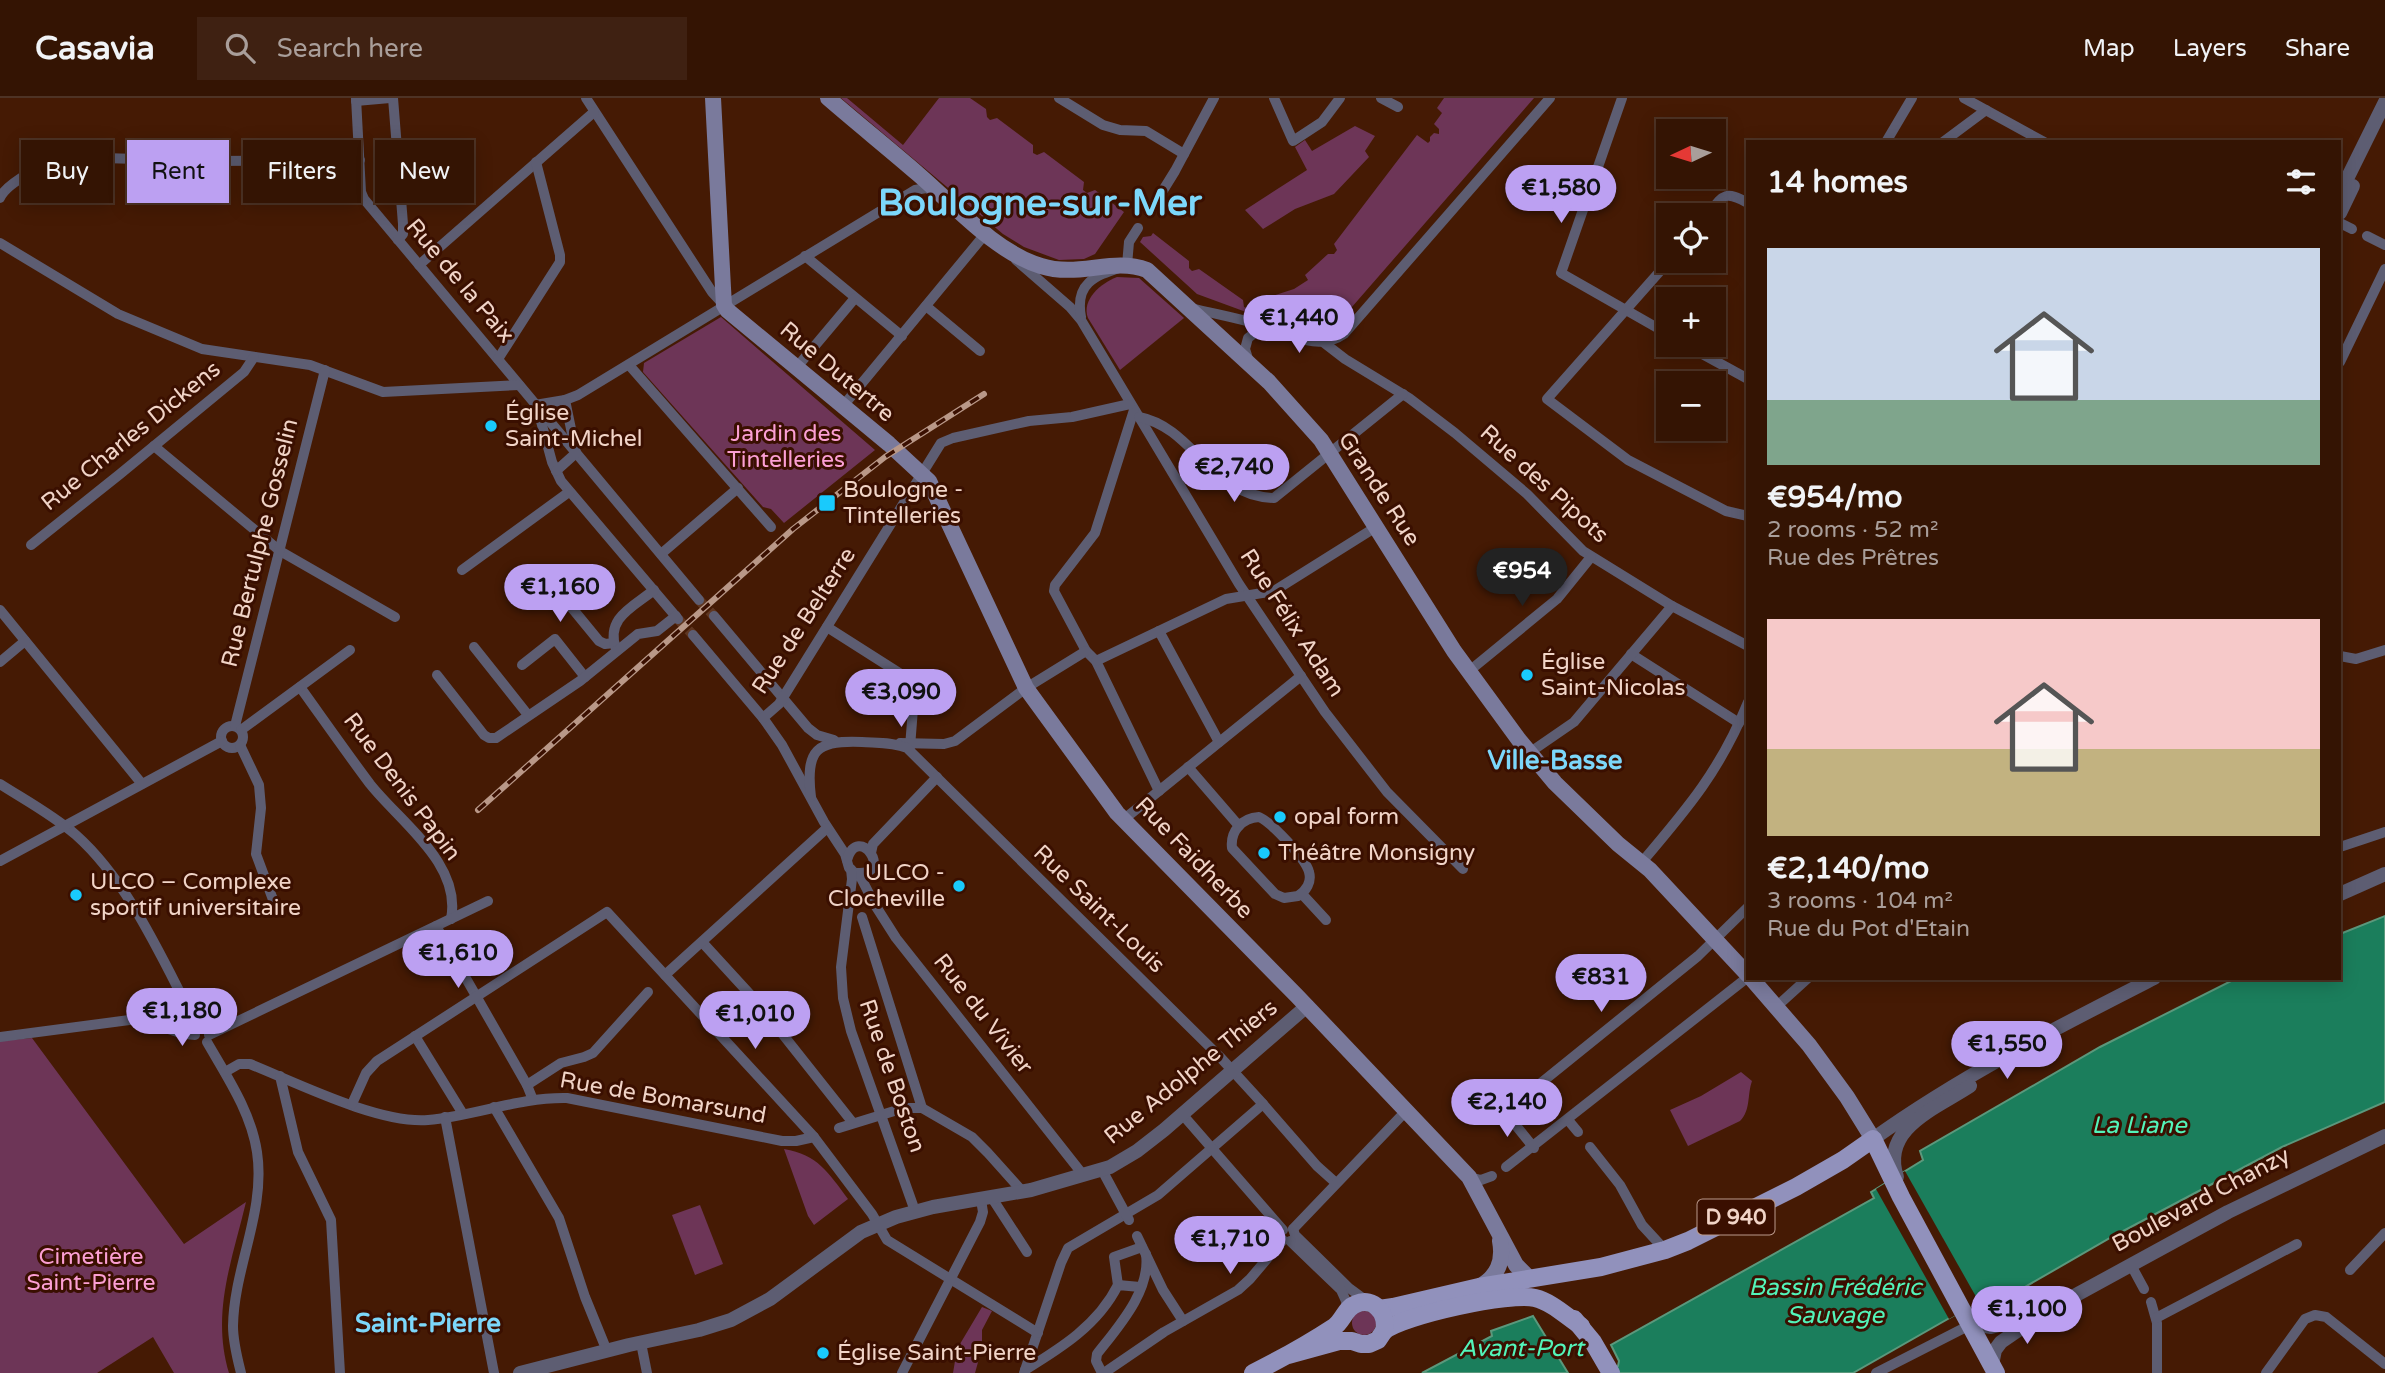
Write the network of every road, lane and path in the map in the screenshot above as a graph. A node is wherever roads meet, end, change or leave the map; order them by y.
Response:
1 (391, 98) edge
2 (586, 98) edge
3 (713, 98) edge
4 (828, 98) edge
5 (1059, 98) edge
6 (1214, 98) edge
7 (1274, 98) edge
8 (1340, 98) edge
9 (1381, 98) edge
10 (1550, 98) edge
11 (1622, 98) edge
12 (1912, 98) edge
13 (1964, 98) edge
14 (356, 99) edge
15 (2385, 102) edge
16 (1398, 107) dead end
17 (1986, 110) junction
18 (594, 112) junction
19 (2385, 123) edge
20 (358, 140) edge
21 (1887, 140) edge
22 (1947, 140) edge
23 (2039, 140) edge
24 (1184, 154) junction
25 (243, 161) edge
26 (536, 162) junction
27 (361, 176) edge
28 (2341, 191) edge
29 (940, 194) junction
30 (0, 198) edge
31 (1746, 202) edge
32 (1717, 203) edge
33 (2341, 210) edge
34 (1149, 213) dead end
35 (2341, 224) edge
36 (1138, 228) dead end
37 (2352, 229) dead end
38 (986, 233) junction
39 (2367, 236) dead end
40 (398, 240) junction
41 (0, 243) edge
42 (2385, 245) edge
43 (1008, 250) junction
44 (805, 256) junction
45 (419, 265) junction
46 (1127, 265) junction
47 (2385, 269) edge
48 (1658, 273) edge
49 (855, 298) junction
50 (724, 305) junction
51 (926, 306) junction
52 (1191, 309) junction
53 (1625, 309) junction
54 (1081, 320) junction
55 (1656, 327) edge
56 (1279, 332) junction
57 (902, 335) junction
58 (1323, 342) junction
59 (980, 351) dead end
60 (254, 357) junction
61 (1708, 357) edge
62 (498, 359) junction
63 (2341, 360) edge
64 (1249, 362) junction
65 (629, 365) junction
66 (797, 367) junction
67 (325, 370) junction
68 (1746, 378) edge
69 (519, 385) junction
70 (1403, 394) junction
71 (565, 400) junction
72 (535, 405) junction
73 (843, 406) junction
74 (1134, 410) junction
75 (154, 446) junction
76 (576, 453) junction
77 (1329, 453) junction
78 (917, 469) junction
79 (556, 471) junction
80 (737, 488) junction
81 (569, 492) junction
82 (1746, 516) edge
83 (771, 527) dead end
84 (1376, 527) junction
85 (30, 545) dead end
86 (280, 551) junction
87 (661, 554) junction
88 (1591, 557) junction
89 (462, 570) dead end
90 (654, 590) junction
91 (1247, 595) junction
92 (699, 600) tunnel mouth
93 (552, 603) dead end
94 (1672, 606) junction
95 (0, 610) edge
96 (714, 616) tunnel mouth
97 (385, 625) dead end
98 (827, 627) junction
99 (1159, 631) junction
100 (693, 635) tunnel mouth
101 (25, 641) junction
102 (1746, 645) edge
103 (474, 647) dead end
104 (615, 647) junction
105 (351, 650) dead end
106 (2385, 650) edge
107 (1086, 652) junction
108 (1631, 654) junction
109 (2341, 656) edge
110 (1096, 661) junction
111 (0, 662) edge
112 (522, 665) dead end
113 (1468, 672) junction
114 (437, 675) dead end
115 (1301, 676) junction
116 (585, 677) junction
117 (300, 687) junction
118 (1026, 688) junction
119 (783, 697) junction
120 (1746, 709) edge
121 (528, 715) junction
122 (763, 718) junction
123 (238, 728) junction
124 (1741, 728) edge
125 (222, 741) junction
126 (840, 741) junction
127 (1219, 742) junction
128 (240, 746) junction
129 (910, 747) junction
130 (1529, 752) junction
131 (1188, 767) junction
132 (937, 777) junction
133 (0, 784) edge
134 (142, 784) junction
135 (1159, 791) junction
136 (811, 797) junction
137 (1123, 820) junction
138 (65, 826) junction
139 (1240, 826) junction
140 (827, 828) junction
141 (2385, 832) edge
142 (2341, 847) edge
143 (872, 853) junction
144 (0, 861) edge
145 (1642, 862) junction
146 (851, 867) junction
147 (1463, 869) dead end
148 (2380, 876) edge
149 (2341, 886) edge
150 (1303, 894) junction
151 (2341, 894) edge
152 (488, 901) dead end
153 (275, 905) dead end
154 (1746, 909) edge
155 (848, 915) junction
156 (862, 917) junction
157 (451, 919) junction
158 (1326, 920) dead end
159 (436, 926) junction
160 (896, 938) junction
161 (1716, 939) junction
162 (702, 942) junction
163 (1746, 974) edge
164 (665, 975) junction
165 (1746, 979) edge
166 (1752, 980) edge
167 (1806, 980) edge
168 (2150, 980) edge
169 (648, 992) dead end
170 (477, 997) junction
171 (1307, 1006) junction
172 (1776, 1007) junction
173 (202, 1035) junction
174 (415, 1036) junction
175 (0, 1037) edge
176 (2025, 1046) junction
177 (1233, 1070) junction
178 (225, 1072) junction
179 (280, 1076) junction
180 (527, 1084) junction
181 (533, 1100) junction
182 (352, 1104) junction
183 (1263, 1104) junction
184 (494, 1107) junction
185 (922, 1108) junction
186 (1406, 1111) junction
187 (463, 1114) junction
188 (882, 1114) junction
189 (1182, 1114) junction
190 (445, 1117) junction
191 (1568, 1120) junction
192 (853, 1124) junction
193 (839, 1128) dead end
194 (1578, 1132) dead end
195 (2385, 1136) edge
196 (1873, 1139) junction
197 (818, 1142) junction
198 (1590, 1147) dead end
199 (1211, 1148) junction
200 (1534, 1148) junction
201 (1846, 1158) junction
202 (1506, 1167) dead end
203 (1102, 1170) junction
204 (1084, 1176) junction
205 (1492, 1176) dead end
206 (1892, 1176) junction
207 (1469, 1177) junction
208 (1336, 1183) junction
209 (1023, 1192) junction
210 (987, 1199) junction
211 (915, 1211) junction
212 (1127, 1218) junction
213 (878, 1224) junction
214 (1642, 1225) junction
215 (1496, 1229) junction
216 (2385, 1233) edge
217 (1289, 1235) junction
218 (2297, 1244) dead end
219 (1141, 1246) junction
220 (1665, 1250) junction
221 (1027, 1252) dead end
222 (1634, 1259) junction
223 (2131, 1265) junction
224 (1595, 1268) junction
225 (2350, 1270) dead end
226 (951, 1279) junction
227 (1530, 1279) junction
228 (1118, 1286) junction
229 (1140, 1287) junction
230 (1479, 1287) junction
231 (2144, 1289) dead end
232 (2151, 1302) dead end
233 (1558, 1304) junction
234 (1374, 1306) junction
235 (1345, 1314) junction
236 (2043, 1314) junction
237 (2157, 1318) junction
238 (1967, 1320) junction
239 (1183, 1321) junction
240 (1581, 1326) junction
241 (1384, 1331) junction
242 (1038, 1333) junction
243 (1352, 1340) junction
244 (641, 1343) junction
245 (607, 1351) junction
246 (1288, 1355) junction
247 (2385, 1364) edge
248 (1994, 1369) edge
249 (1025, 1372) edge
250 (241, 1373) edge
251 (340, 1373) edge
252 (494, 1373) edge
253 (520, 1373) edge
254 (647, 1373) edge
255 (901, 1373) edge
256 (1103, 1373) edge
257 (1253, 1373) edge
258 (1611, 1373) edge
259 (1877, 1373) edge
260 (2157, 1373) edge
261 (2266, 1373) edge

1 - 14 street
1 - 40 street
2 - 18 street
3 - 50 main road
4 - 29 main road, Grande Rue
5 - 24 street
6 - 24 street
7 - 8 street
9 - 16 street
10 - 58 street
11 - 53 street
12 - 21 street
13 - 17 street
14 - 20 street, Rue de la Paix
15 - 28 street
17 - 22 street
17 - 23 street
18 - 26 street
18 - 50 street
19 - 33 street
24 - 34 street
25 - 30 street
26 - 45 street
26 - 62 street
27 - 40 street, Rue de la Paix
29 - 38 main road, Grande Rue
29 - 44 street
31 - 32 street
35 - 37 street
36 - 46 street
38 - 43 main road, Grande Rue
38 - 51 street
39 - 42 street
40 - 45 street, Rue de la Paix
41 - 60 street
43 - 46 main road, Grande Rue
43 - 54 street, Rue Félix Adam
44 - 49 street
44 - 50 street
45 - 62 street, Rue de la Paix
46 - 52 main road, Grande Rue
46 - 54 street
47 - 63 street
48 - 53 street
49 - 57 street
49 - 66 street
50 - 65 street
50 - 66 main road, Rue Dutertre
51 - 57 street
51 - 59 street
52 - 56 street, Rue des Pipots
52 - 64 main road, Grande Rue
53 - 55 street
53 - 82 street
54 - 74 street, Rue Félix Adam
56 - 58 street, Rue des Pipots
56 - 64 street
57 - 73 street
58 - 70 street, Rue des Pipots
60 - 67 street
60 - 75 street, Rue Charles Dickens
61 - 68 street
62 - 69 street, Rue de la Paix
64 - 77 main road, Grande Rue
65 - 71 street
65 - 80 street
66 - 73 main road, Rue Dutertre
67 - 69 street
67 - 86 street, Rue Bertulphe Gosselin
69 - 72 street, Rue de la Paix
70 - 77 street
70 - 88 street, Rue des Pipots
71 - 72 street
71 - 76 street
72 - 76 street, Rue de la Paix
72 - 79 street
73 - 78 main road, Rue Dutertre
74 - 77 street
74 - 78 street, Rue de Belterre
74 - 91 street, Rue Félix Adam
74 - 107 street
75 - 85 street, Rue Charles Dickens
75 - 86 street
76 - 79 street
76 - 87 street, Rue de la Paix
77 - 84 main road, Grande Rue
78 - 98 street, Rue de Belterre
78 - 118 main road, Rue Faidherbe
79 - 81 street
80 - 83 street
80 - 87 street
81 - 89 street
81 - 90 street
84 - 91 street
84 - 113 main road, Grande Rue
86 - 97 street
86 - 123 street, Rue Bertulphe Gosselin
87 - 92 street, Rue de la Paix
88 - 94 street, Rue des Pipots
88 - 113 street
90 - 104 street
90 - 104 street
91 - 99 street
91 - 115 street, Rue Félix Adam
93 - 104 street
94 - 102 street, Rue des Pipots
94 - 108 street
95 - 101 street
96 - 119 street
98 - 119 street, Rue de Belterre
98 - 129 street
99 - 110 street
99 - 127 street
100 - 122 street, Rue du Vivier
101 - 111 street
101 - 134 street
103 - 121 street
104 - 116 street
105 - 117 street
106 - 109 street
107 - 110 street
107 - 118 street
108 - 124 street
108 - 130 street
110 - 135 street
112 - 116 street
113 - 130 main road, Grande Rue
114 - 121 street
115 - 127 street
115 - 147 street, Rue Félix Adam
116 - 121 street
117 - 123 street
117 - 157 street, Rue Denis Papin
118 - 129 street
118 - 137 main road, Rue Faidherbe
119 - 122 street, Rue de Belterre
119 - 126 street
120 - 124 street
122 - 136 street, Rue du Vivier
123 - 125 street
123 - 128 street
124 - 145 street
125 - 128 street
125 - 134 street
126 - 129 street
126 - 136 street
127 - 131 street
128 - 153 street
129 - 132 street, Rue Saint-Louis
130 - 145 main road, Grande Rue
131 - 135 street
131 - 139 street
132 - 143 street
132 - 177 street, Rue Saint-Louis
133 - 138 street
134 - 138 street
135 - 137 street
136 - 140 street, Rue du Vivier
137 - 171 main road, Rue Faidherbe
138 - 144 street
138 - 173 street
139 - 150 street
139 - 150 street
140 - 146 street, Rue du Vivier
140 - 162 street
141 - 142 street
143 - 146 street
143 - 146 street
145 - 161 main road, Grande Rue
146 - 155 street, Rue de Boston
146 - 160 street, Rue du Vivier
148 - 149 street
148 - 151 street
150 - 158 street
152 - 157 street
154 - 161 street
155 - 156 street
155 - 188 street, Rue de Boston
156 - 160 street
156 - 185 street
157 - 159 street
159 - 170 street
159 - 173 street
160 - 204 street, Rue du Vivier
161 - 163 main road, Grande Rue
161 - 200 street
162 - 164 street
162 - 192 street
164 - 170 street
164 - 197 street
165 - 191 street
166 - 172 main road, Grande Rue
167 - 172 street
168 - 176 street, D 940
169 - 180 street
170 - 174 street
170 - 180 street
171 - 177 street, Rue Adolphe Thiers
171 - 186 main road, Rue Faidherbe
172 - 196 main road, Grande Rue
173 - 175 street
173 - 178 street
174 - 182 street
174 - 187 street
176 - 196 street, D 940
176 - 206 street
177 - 183 street, Rue Saint-Louis
177 - 189 street, Rue Adolphe Thiers
178 - 179 street, Rue de Bomarsund
178 - 250 street
179 - 182 street, Rue de Bomarsund
179 - 251 street
180 - 181 street
181 - 184 street, Rue de Bomarsund
181 - 197 street, Rue de Bomarsund
182 - 190 street, Rue de Bomarsund
183 - 199 street
183 - 208 street, Rue Saint-Louis
184 - 187 street, Rue de Bomarsund
184 - 245 street
185 - 188 street
185 - 209 street
186 - 207 main road, Rue Faidherbe
186 - 208 street
187 - 190 street, Rue de Bomarsund
188 - 192 street
188 - 211 street, Rue de Boston
189 - 199 street
189 - 203 street, Rue Adolphe Thiers
190 - 252 street
191 - 194 street
191 - 200 street
192 - 193 street
195 - 223 street, Boulevard Chanzy
196 - 201 main road, D 940
196 - 206 main road
197 - 213 street
198 - 214 street
199 - 212 street
199 - 217 street
200 - 202 street
201 - 206 main road
201 - 220 main road, D 940
203 - 204 street, Rue Adolphe Thiers
203 - 212 street
204 - 209 street, Rue Adolphe Thiers
205 - 207 street
206 - 238 main road
207 - 215 main road, Rue Faidherbe
208 - 217 street
209 - 210 street, Rue Adolphe Thiers
210 - 211 street, Rue Adolphe Thiers
210 - 221 street
210 - 226 street
211 - 213 street, Rue Adolphe Thiers
212 - 242 street
213 - 226 street
213 - 244 street, Rue Adolphe Thiers
214 - 220 street
214 - 222 street
215 - 227 main road, Rue Faidherbe
215 - 230 main road, Rue Faidherbe
216 - 225 street
217 - 234 street
217 - 235 street
217 - 239 street
218 - 237 street
219 - 228 street
219 - 229 street
219 - 239 street
220 - 222 main road, D 940
222 - 224 main road, D 940
223 - 231 street
223 - 236 street, Boulevard Chanzy
224 - 227 main road, D 940
224 - 233 main road
226 - 242 street
226 - 255 street
227 - 230 main road, D 940
227 - 233 main road
228 - 229 street
228 - 249 street
229 - 256 street
230 - 234 main road, D 940
232 - 237 street
233 - 240 main road
234 - 235 main road
234 - 241 main road
235 - 243 main road
235 - 246 main road
236 - 238 street, Boulevard Chanzy
236 - 248 street, Boulevard Chanzy
237 - 260 street
238 - 248 main road
238 - 259 street
239 - 256 street
240 - 241 main road
240 - 258 main road
241 - 243 main road
242 - 249 street
243 - 246 main road
244 - 245 street, Rue Adolphe Thiers
244 - 254 street
245 - 253 street, Rue Adolphe Thiers
246 - 257 main road
247 - 261 street

